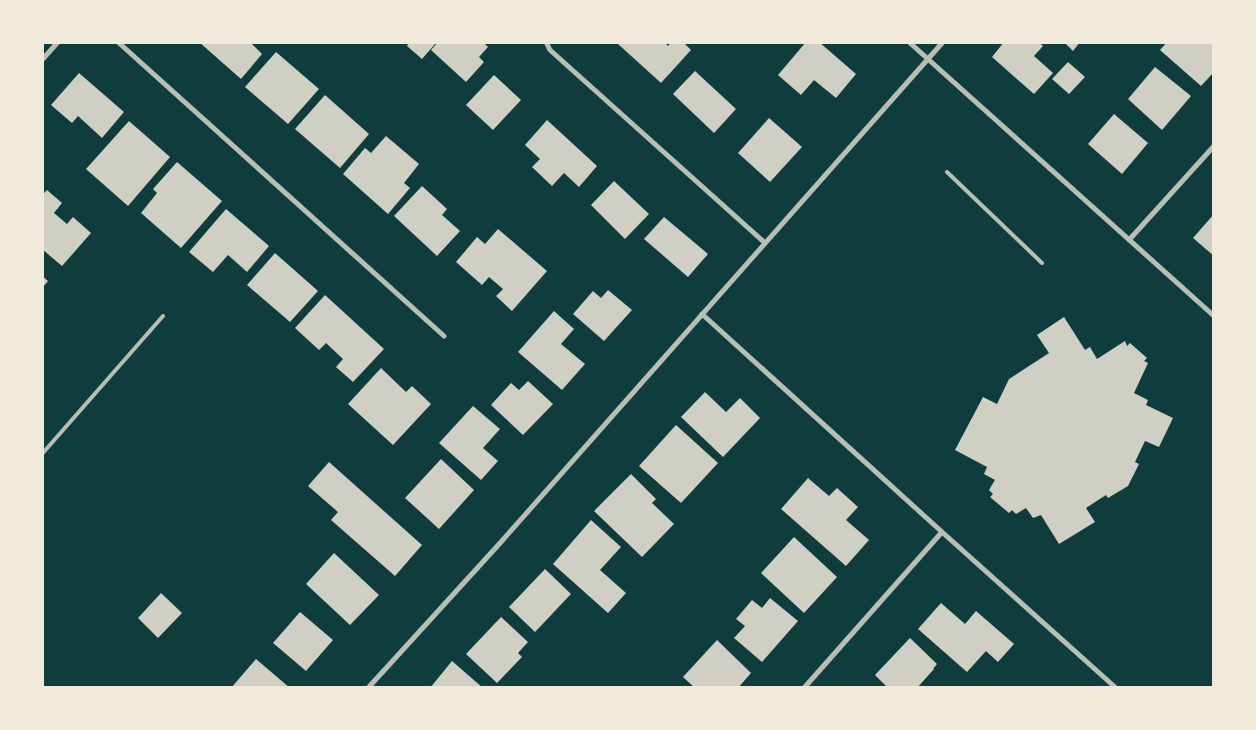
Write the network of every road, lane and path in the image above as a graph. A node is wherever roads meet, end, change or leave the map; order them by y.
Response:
1 (58, 42) edge
2 (118, 42) edge
3 (546, 42) edge
4 (909, 42) edge
5 (943, 42) edge
6 (42, 60) edge
7 (928, 60) junction
8 (1214, 146) edge
9 (947, 172) dead end
10 (1129, 240) junction
11 (765, 243) junction
12 (1042, 263) dead end
13 (702, 314) junction
14 (163, 316) dead end
15 (1214, 316) edge
16 (444, 336) dead end
17 (42, 454) edge
18 (942, 532) junction
19 (368, 688) edge
20 (804, 688) edge
21 (1116, 688) edge

1 - 6 street
2 - 16 street
3 - 11 street
4 - 7 street
5 - 7 street
7 - 10 street
7 - 11 street
8 - 10 street
9 - 12 lane
10 - 15 street
11 - 13 street
13 - 18 street
13 - 19 street
14 - 17 lane
18 - 20 street
18 - 21 street

